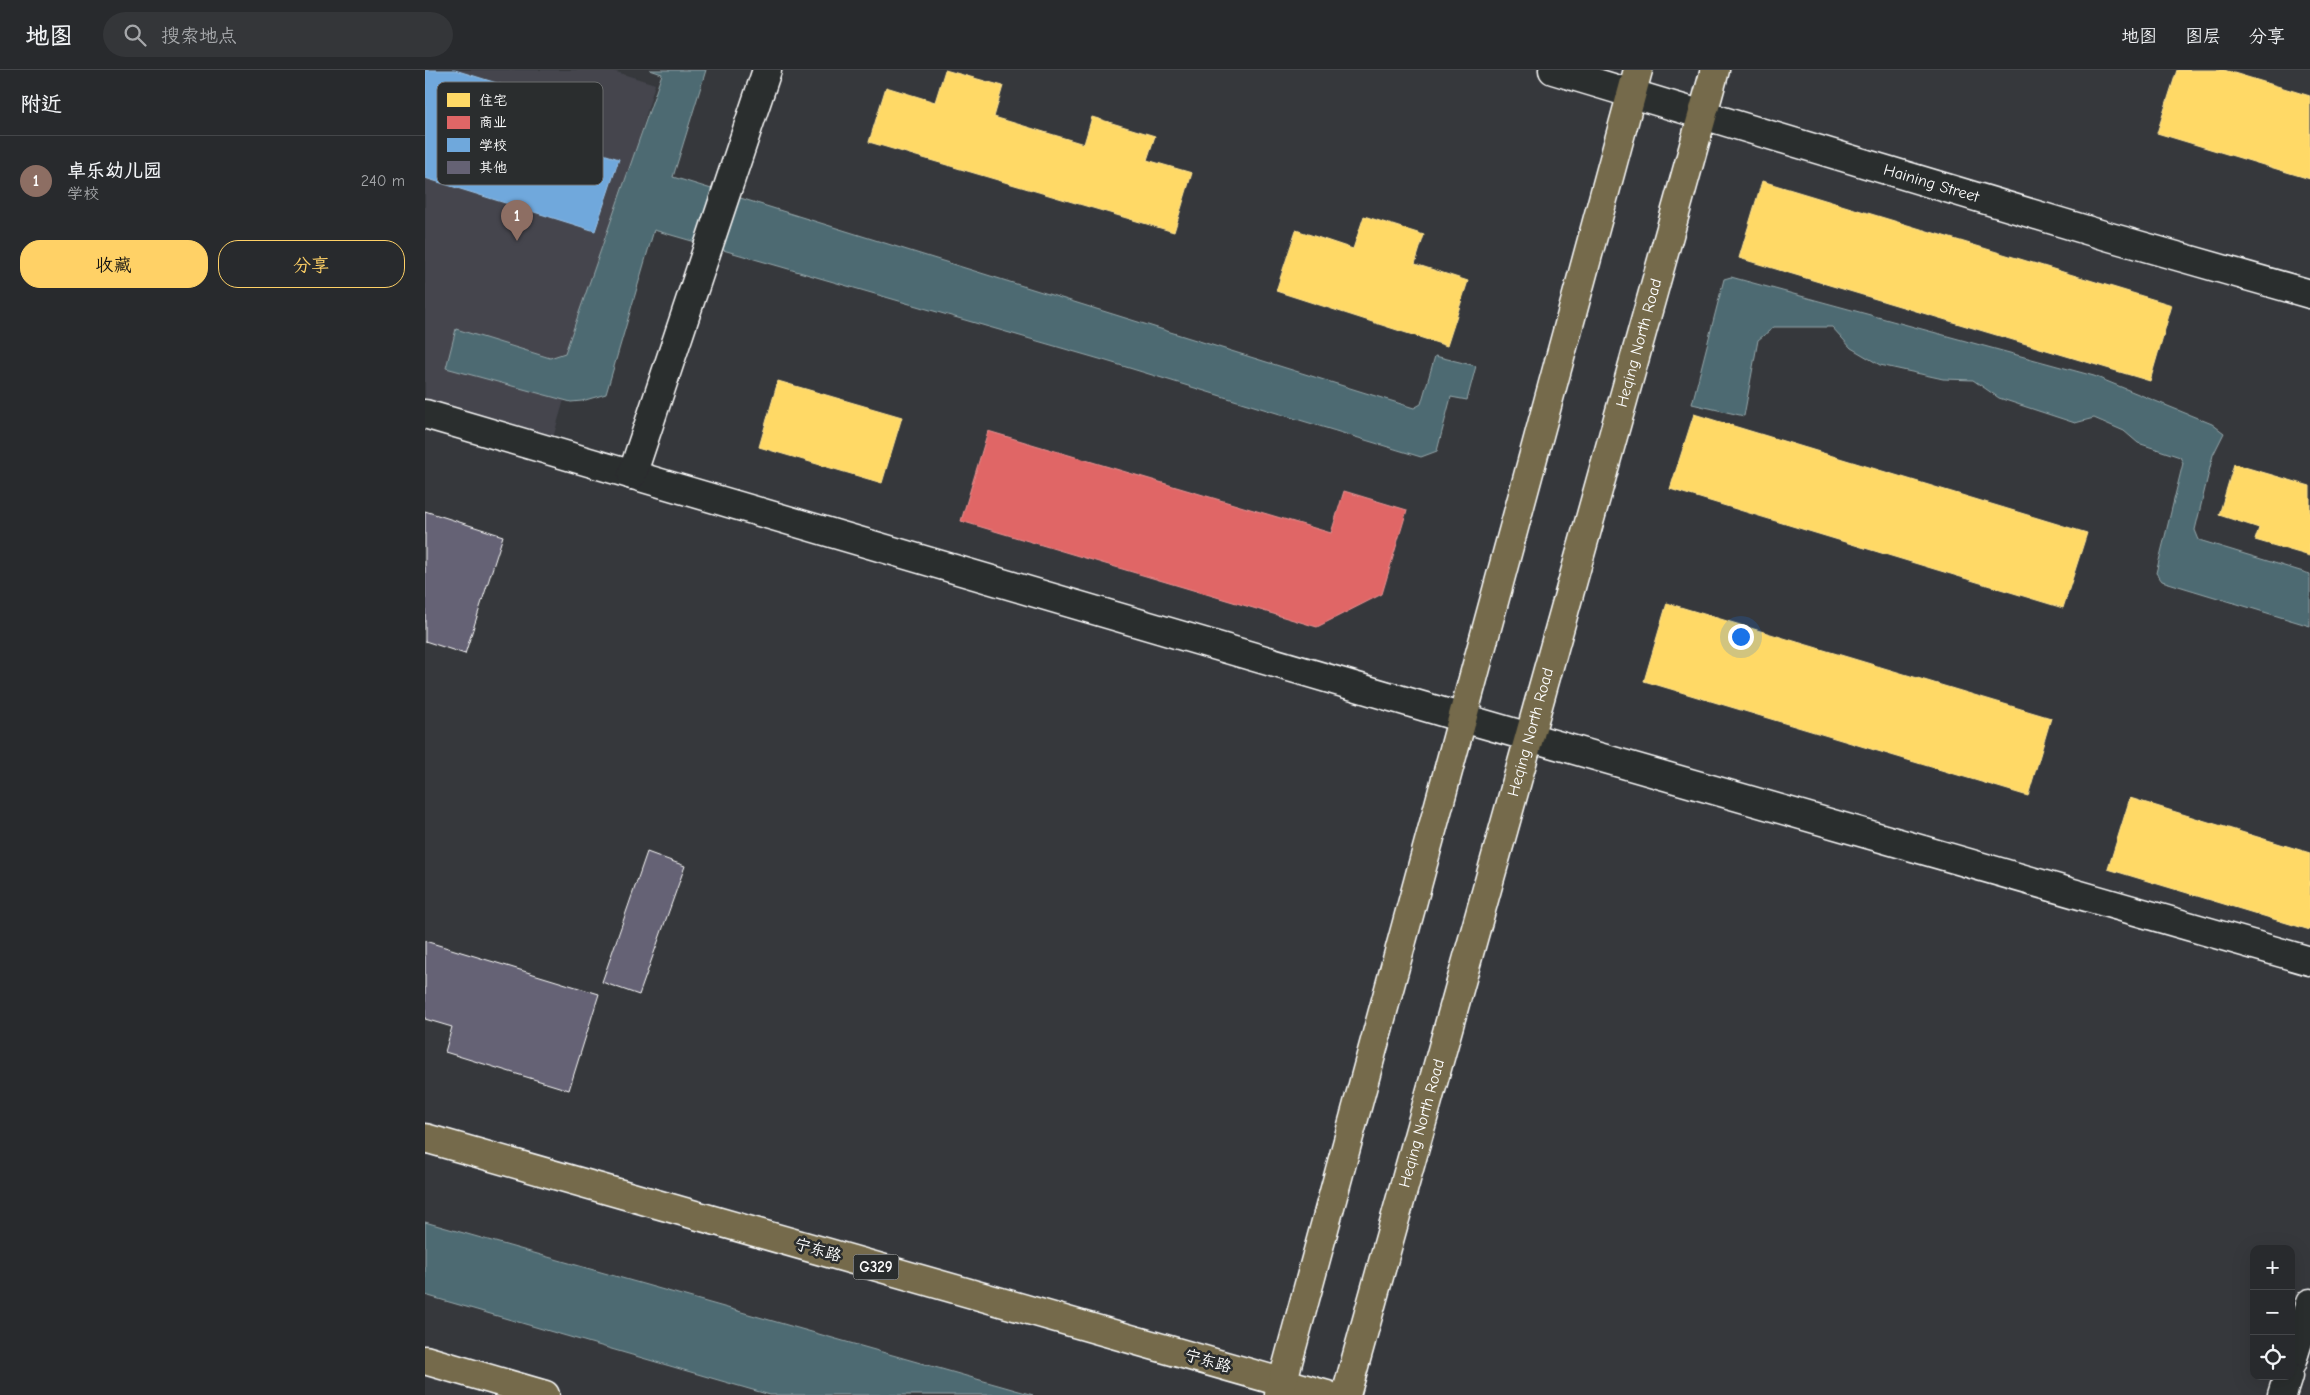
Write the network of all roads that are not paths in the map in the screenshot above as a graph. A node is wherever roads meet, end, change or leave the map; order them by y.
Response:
1 (767, 70) edge
2 (1553, 70) edge
3 (1715, 70) edge
4 (1635, 82) edge
5 (1703, 114) junction
6 (2310, 294) edge
7 (425, 414) edge
8 (632, 475) junction
9 (1463, 718) junction
10 (1529, 738) junction
11 (2310, 961) edge
12 (425, 1138) edge
13 (2310, 1303) edge
14 (2295, 1351) edge
15 (425, 1360) edge
16 (2287, 1380) edge
17 (1280, 1389) edge
18 (545, 1395) edge
19 (1327, 1395) edge
20 (1346, 1395) edge
21 (2282, 1395) edge

1 - 8 street
2 - 4 street, Haining Street
3 - 5 main road, Heqing North Road
4 - 5 street, Haining Street
4 - 9 main road
5 - 6 street, Haining Street
5 - 10 main road, Heqing North Road
7 - 8 street
8 - 9 street
9 - 10 street
9 - 17 main road
10 - 11 street
10 - 20 main road, Heqing North Road
12 - 17 main road, 宁东路 / G329
13 - 14 street
15 - 18 main road
16 - 21 street
17 - 19 main road, 宁东路 / G329

